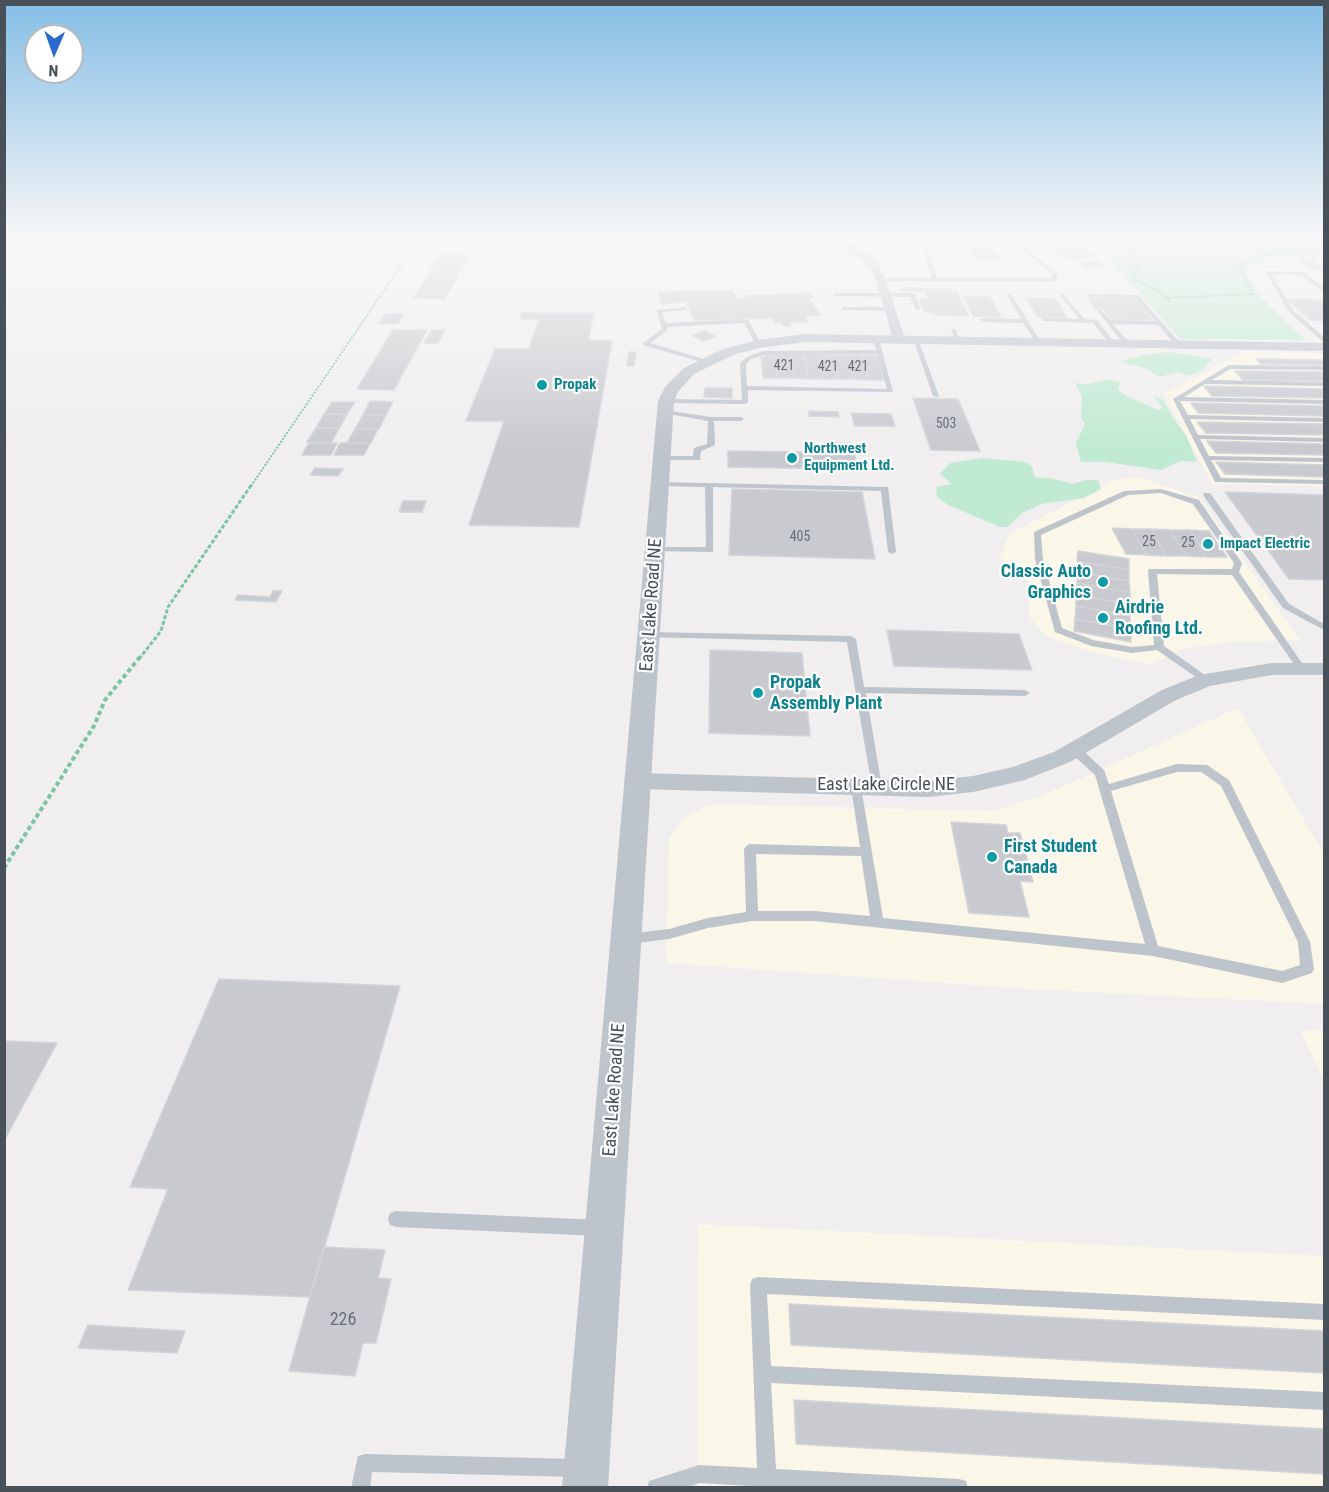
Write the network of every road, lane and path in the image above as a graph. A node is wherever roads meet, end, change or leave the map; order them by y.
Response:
1 (372, 309) edge
2 (684, 309) dead end
3 (844, 309) edge
4 (890, 309) joint
5 (1017, 309) edge
6 (1073, 309) edge
7 (1147, 309) edge
8 (1290, 309) edge
9 (1100, 310) dead end
10 (984, 320) dead end
11 (1025, 321) junction
12 (1083, 321) junction
13 (1160, 323) junction
14 (664, 325) junction
15 (1041, 331) junction
16 (1116, 336) junction
17 (1324, 340) edge
18 (892, 342) junction
19 (1179, 345) junction
20 (1324, 347) edge
21 (753, 351) junction
22 (705, 361) junction
23 (1324, 368) edge
24 (1203, 382) junction
25 (1324, 384) edge
26 (744, 388) junction
27 (936, 396) dead end
28 (1176, 399) junction
29 (1324, 402) edge
30 (666, 407) junction
31 (1186, 417) junction
32 (711, 419) junction
33 (741, 419) dead end
34 (1324, 420) edge
35 (1196, 437) junction
36 (1324, 440) edge
37 (662, 458) junction
38 (1207, 458) junction
39 (1324, 460) edge
40 (1324, 482) edge
41 (660, 484) junction
42 (709, 485) junction
43 (1207, 495) dead end
44 (656, 549) junction
45 (892, 552) dead end
46 (1235, 572) junction
47 (1324, 627) edge
48 (650, 635) junction
49 (1159, 648) junction
50 (1300, 668) junction
51 (1324, 669) edge
52 (1206, 680) junction
53 (860, 690) junction
54 (1026, 693) dead end
55 (1075, 750) junction
56 (639, 781) junction
57 (866, 787) junction
58 (1105, 789) junction
59 (866, 852) junction
60 (4, 868) edge
61 (752, 916) junction
62 (877, 921) junction
63 (626, 940) junction
64 (1153, 950) junction
65 (396, 1219) dead end
66 (605, 1228) junction
67 (1324, 1312) edge
68 (762, 1374) junction
69 (1324, 1401) edge
70 (586, 1478) edge
71 (767, 1478) junction
72 (360, 1488) edge
73 (656, 1488) edge
74 (959, 1488) edge

1 - 60 path
2 - 14 lane
3 - 4 lane
4 - 18 street
5 - 11 lane
6 - 12 lane
7 - 13 lane
8 - 17 lane
9 - 16 lane
10 - 11 lane
11 - 15 lane
12 - 15 lane
12 - 16 lane
13 - 16 lane
13 - 19 lane
14 - 21 lane
14 - 22 lane
15 - 16 street
15 - 18 street
16 - 19 street
18 - 21 street
18 - 26 lane
18 - 27 lane
19 - 20 street
21 - 22 street
21 - 26 lane
22 - 30 street
23 - 24 lane
24 - 25 lane
24 - 28 lane
26 - 30 lane
28 - 29 lane
28 - 31 lane
30 - 32 lane
30 - 37 street, East Lake Road NE
31 - 34 lane
31 - 35 lane
32 - 33 lane
32 - 37 lane
35 - 36 lane
35 - 38 lane
37 - 41 street, East Lake Road NE
38 - 39 lane
38 - 40 lane
41 - 42 lane
41 - 44 street, East Lake Road NE
42 - 44 lane
42 - 45 lane
43 - 47 lane
44 - 48 street, East Lake Road NE
46 - 49 lane
46 - 49 lane
46 - 50 lane
48 - 53 lane
48 - 56 street, East Lake Road NE
49 - 52 lane
50 - 51 street, East Lake Circle NE
50 - 52 street, East Lake Circle NE
52 - 55 street, East Lake Circle NE
53 - 54 lane
53 - 57 lane
55 - 57 street, East Lake Circle NE
55 - 58 lane
56 - 57 street, East Lake Circle NE
56 - 63 street, East Lake Road NE
57 - 59 lane
58 - 64 lane
58 - 64 lane
59 - 61 lane
59 - 62 lane
61 - 62 lane
61 - 63 lane
62 - 64 lane
63 - 66 street, East Lake Road NE
65 - 66 lane
66 - 70 street, East Lake Road NE
67 - 68 lane
68 - 69 lane
68 - 71 lane
70 - 72 lane
71 - 73 lane
71 - 74 lane

